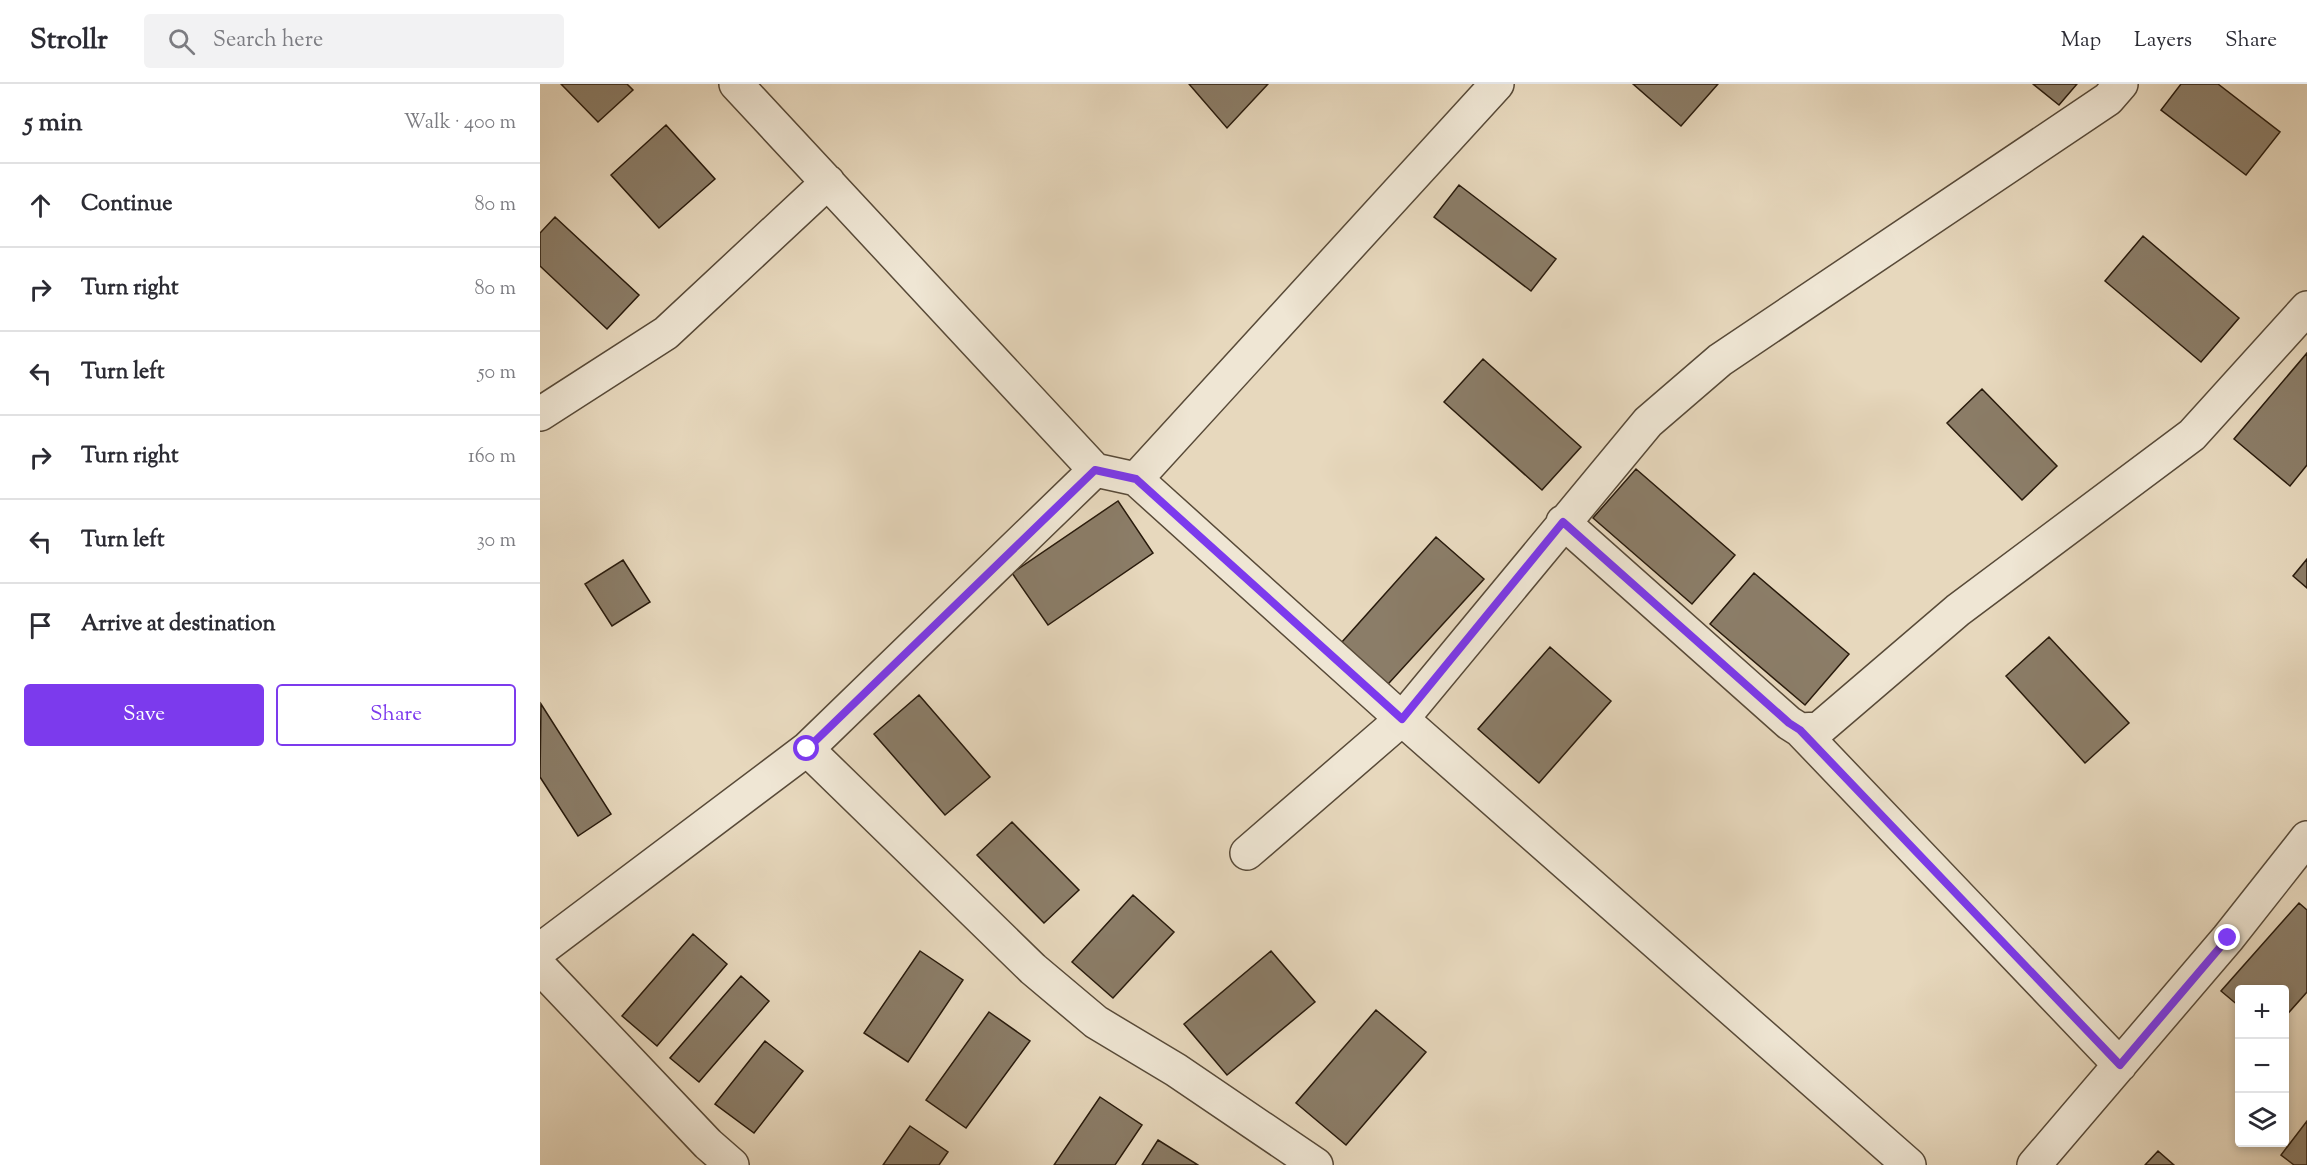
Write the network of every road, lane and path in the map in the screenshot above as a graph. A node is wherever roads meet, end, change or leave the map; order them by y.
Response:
1 (736, 84) edge
2 (1497, 84) edge
3 (2121, 84) edge
4 (828, 182) junction
5 (2307, 308) edge
6 (540, 414) edge
7 (1095, 470) junction
8 (1136, 479) junction
9 (1563, 522) junction
10 (1402, 719) junction
11 (1800, 730) junction
12 (807, 749) junction
13 (2307, 838) edge
14 (1247, 853) dead end
15 (540, 950) edge
16 (540, 967) edge
17 (2120, 1065) junction
18 (732, 1165) edge
19 (1316, 1165) edge
20 (1909, 1165) edge
21 (2034, 1165) edge

1 - 4 street
2 - 8 street
3 - 9 street
4 - 6 street
4 - 7 street
5 - 11 street
7 - 8 street
7 - 12 street
8 - 10 street
9 - 10 street
9 - 11 street
10 - 14 street
10 - 20 street
11 - 17 street
12 - 15 street
12 - 19 street
13 - 17 street
16 - 18 street
17 - 21 street

